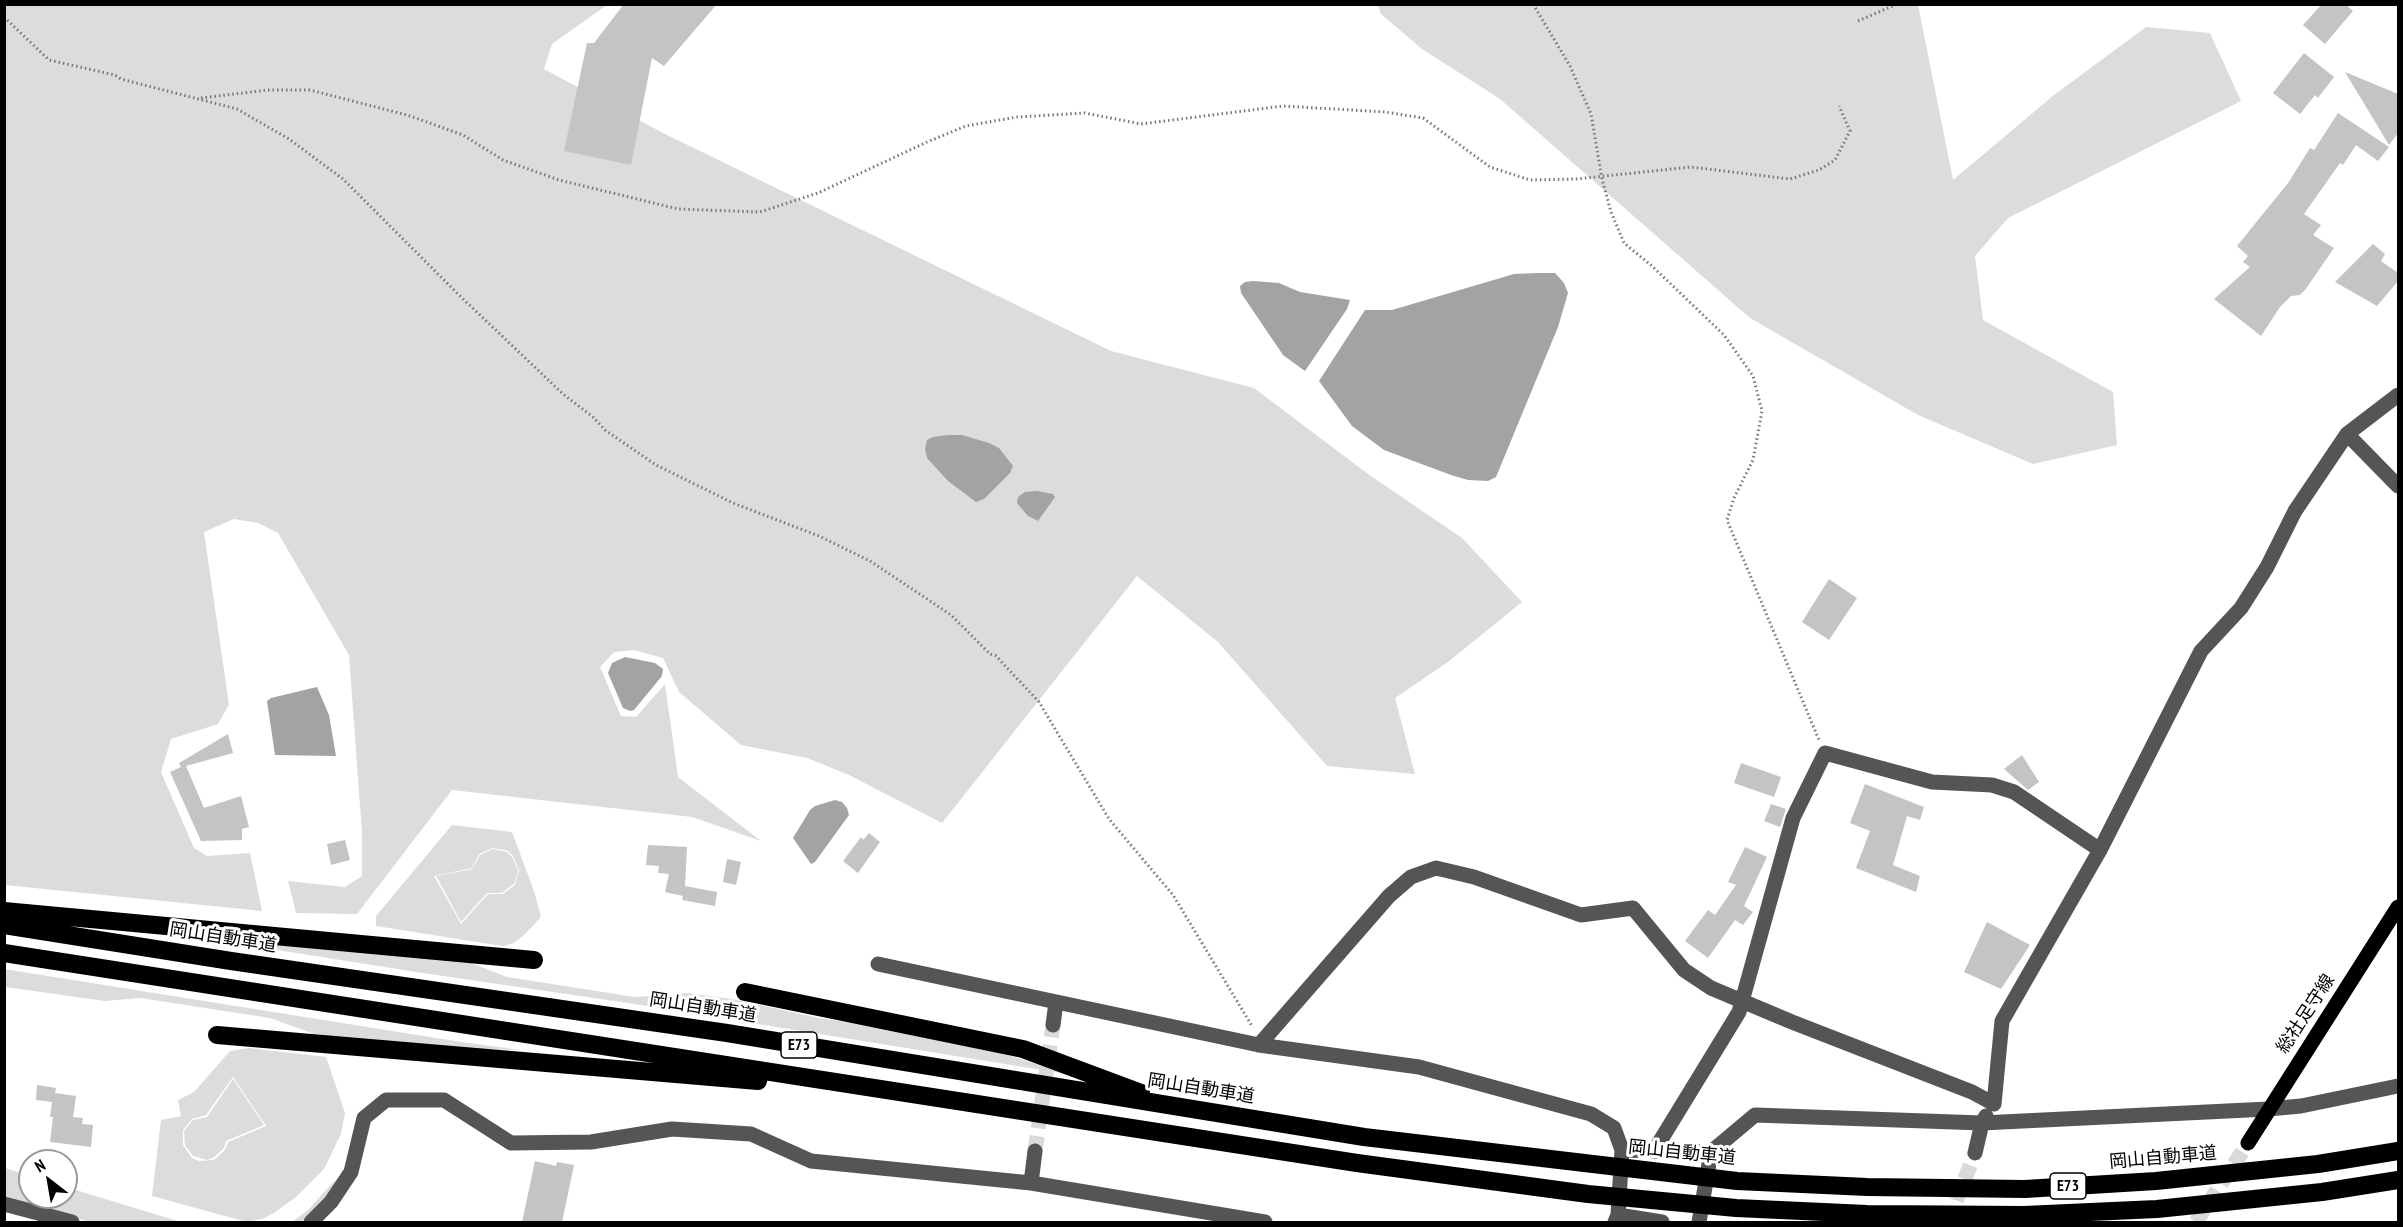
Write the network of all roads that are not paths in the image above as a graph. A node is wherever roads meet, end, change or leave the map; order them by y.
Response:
1 (2398, 395) edge
2 (2347, 434) junction
3 (2398, 486) edge
4 (2100, 850) junction
5 (2398, 907) edge
6 (4, 911) edge
7 (4, 925) edge
8 (4, 953) edge
9 (534, 960) dead end
10 (878, 964) dead end
11 (745, 992) dead end
12 (1743, 1001) junction
13 (1056, 1002) junction
14 (1053, 1025) tunnel mouth
15 (217, 1035) dead end
16 (1259, 1045) junction
17 (2398, 1086) edge
18 (954, 1100) junction
19 (1994, 1104) junction
20 (1181, 1108) junction
21 (2268, 1109) junction
22 (1982, 1123) junction
23 (2248, 1143) tunnel mouth
24 (1622, 1150) junction
25 (1035, 1151) tunnel mouth
26 (1654, 1151) junction
27 (2398, 1151) edge
28 (1711, 1152) junction
29 (1975, 1154) tunnel mouth
30 (2398, 1179) edge
31 (1031, 1183) junction
32 (4, 1204) edge
33 (1616, 1219) edge
34 (72, 1222) edge
35 (311, 1222) edge
36 (1265, 1222) edge
37 (1662, 1222) edge
38 (1699, 1222) edge

1 - 2 street
2 - 3 street
2 - 4 street
4 - 12 street
4 - 19 street
5 - 21 main road, 総社足守線
6 - 9 highway
7 - 20 highway, 岡山自動車道 / E73
8 - 18 highway, E73
10 - 13 street
11 - 20 highway
12 - 16 street
12 - 19 street
12 - 26 street
13 - 14 street
13 - 16 street
15 - 18 highway
16 - 24 street
17 - 21 street
18 - 30 highway, E73
19 - 22 street
20 - 27 highway, 岡山自動車道 / E73
21 - 22 street
21 - 23 main road, 総社足守線
22 - 28 street
22 - 29 street
24 - 26 street
24 - 33 street
25 - 31 street
26 - 28 street
28 - 38 street
31 - 35 street
31 - 36 street
32 - 34 street
33 - 37 street

